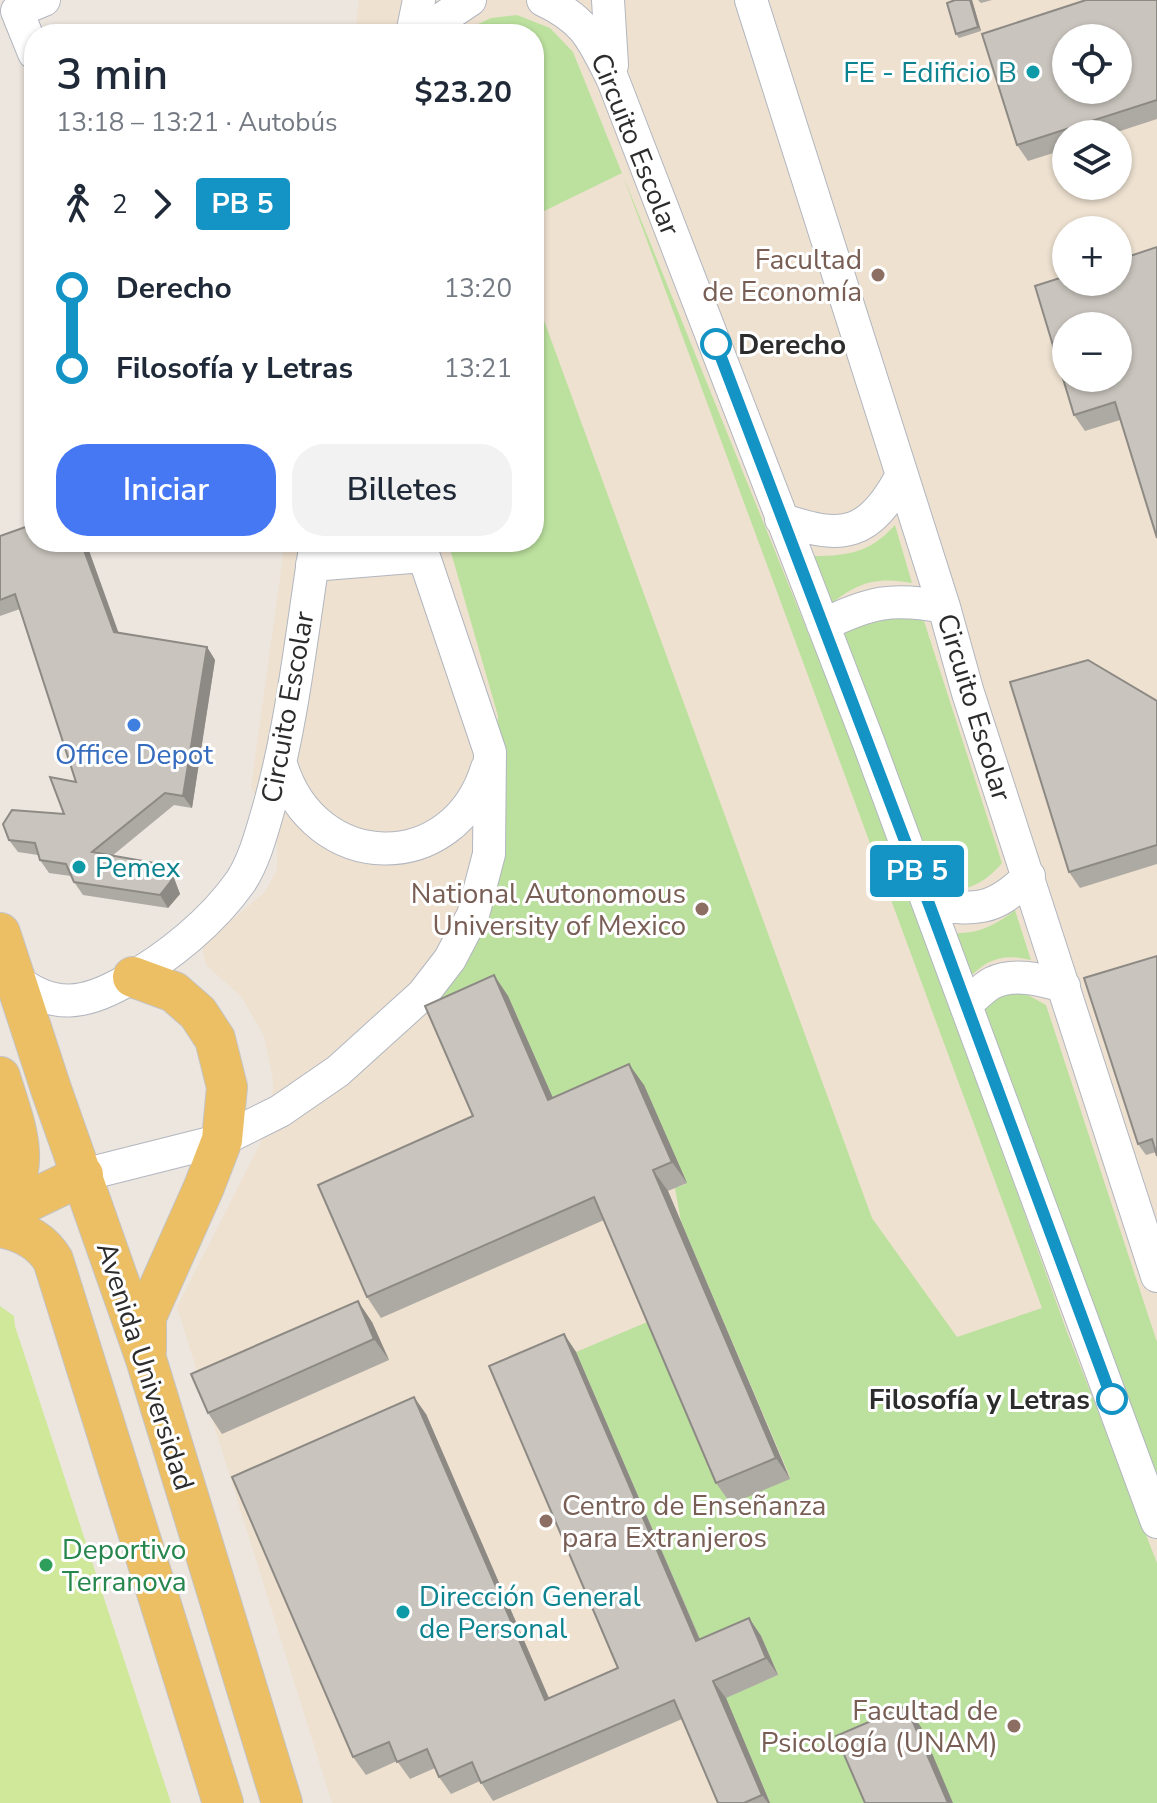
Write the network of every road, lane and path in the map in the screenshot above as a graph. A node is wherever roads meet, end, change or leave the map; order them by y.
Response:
1 (396, 0) edge
2 (419, 0) edge
3 (470, 0) edge
4 (543, 0) edge
5 (608, 0) edge
6 (751, 0) edge
7 (392, 24) edge
8 (414, 24) edge
9 (436, 24) edge
10 (613, 80) junction
11 (902, 475) junction
12 (781, 519) junction
13 (341, 552) edge
14 (422, 552) edge
15 (314, 553) edge
16 (944, 607) junction
17 (823, 625) junction
18 (490, 752) junction
19 (281, 764) junction
20 (1029, 876) junction
21 (929, 904) junction
22 (0, 933) edge
23 (133, 977) junction
24 (14, 978) junction
25 (1064, 986) junction
26 (966, 1004) junction
27 (0, 1077) edge
28 (222, 1140) junction
29 (83, 1175) junction
30 (0, 1212) edge
31 (0, 1227) edge
32 (1157, 1276) edge
33 (146, 1359) junction
34 (1157, 1522) edge
35 (223, 1803) edge
36 (282, 1803) edge

1 - 7 street
2 - 8 street
3 - 9 street
4 - 10 street, Circuito Escolar
5 - 10 street
6 - 11 street, Circuito Escolar
10 - 12 street, Circuito Escolar
11 - 12 street
11 - 16 street, Circuito Escolar
12 - 17 street, Circuito Escolar
13 - 15 street
14 - 18 street
15 - 19 street, Circuito Escolar
16 - 17 street
16 - 20 street, Circuito Escolar
17 - 21 street, Circuito Escolar
18 - 19 street
18 - 28 street
19 - 23 street, Circuito Escolar
20 - 21 street
20 - 25 street, Circuito Escolar
21 - 26 street, Circuito Escolar
22 - 24 main road, Avenida Universidad
23 - 24 street, Circuito Escolar
23 - 28 main road
24 - 29 main road, Avenida Universidad
25 - 26 street
25 - 32 street, Circuito Escolar
26 - 34 street, Circuito Escolar
27 - 30 main road
28 - 29 street
28 - 33 main road
29 - 30 main road
29 - 33 main road, Avenida Universidad
31 - 35 main road
33 - 36 main road, Avenida Universidad

